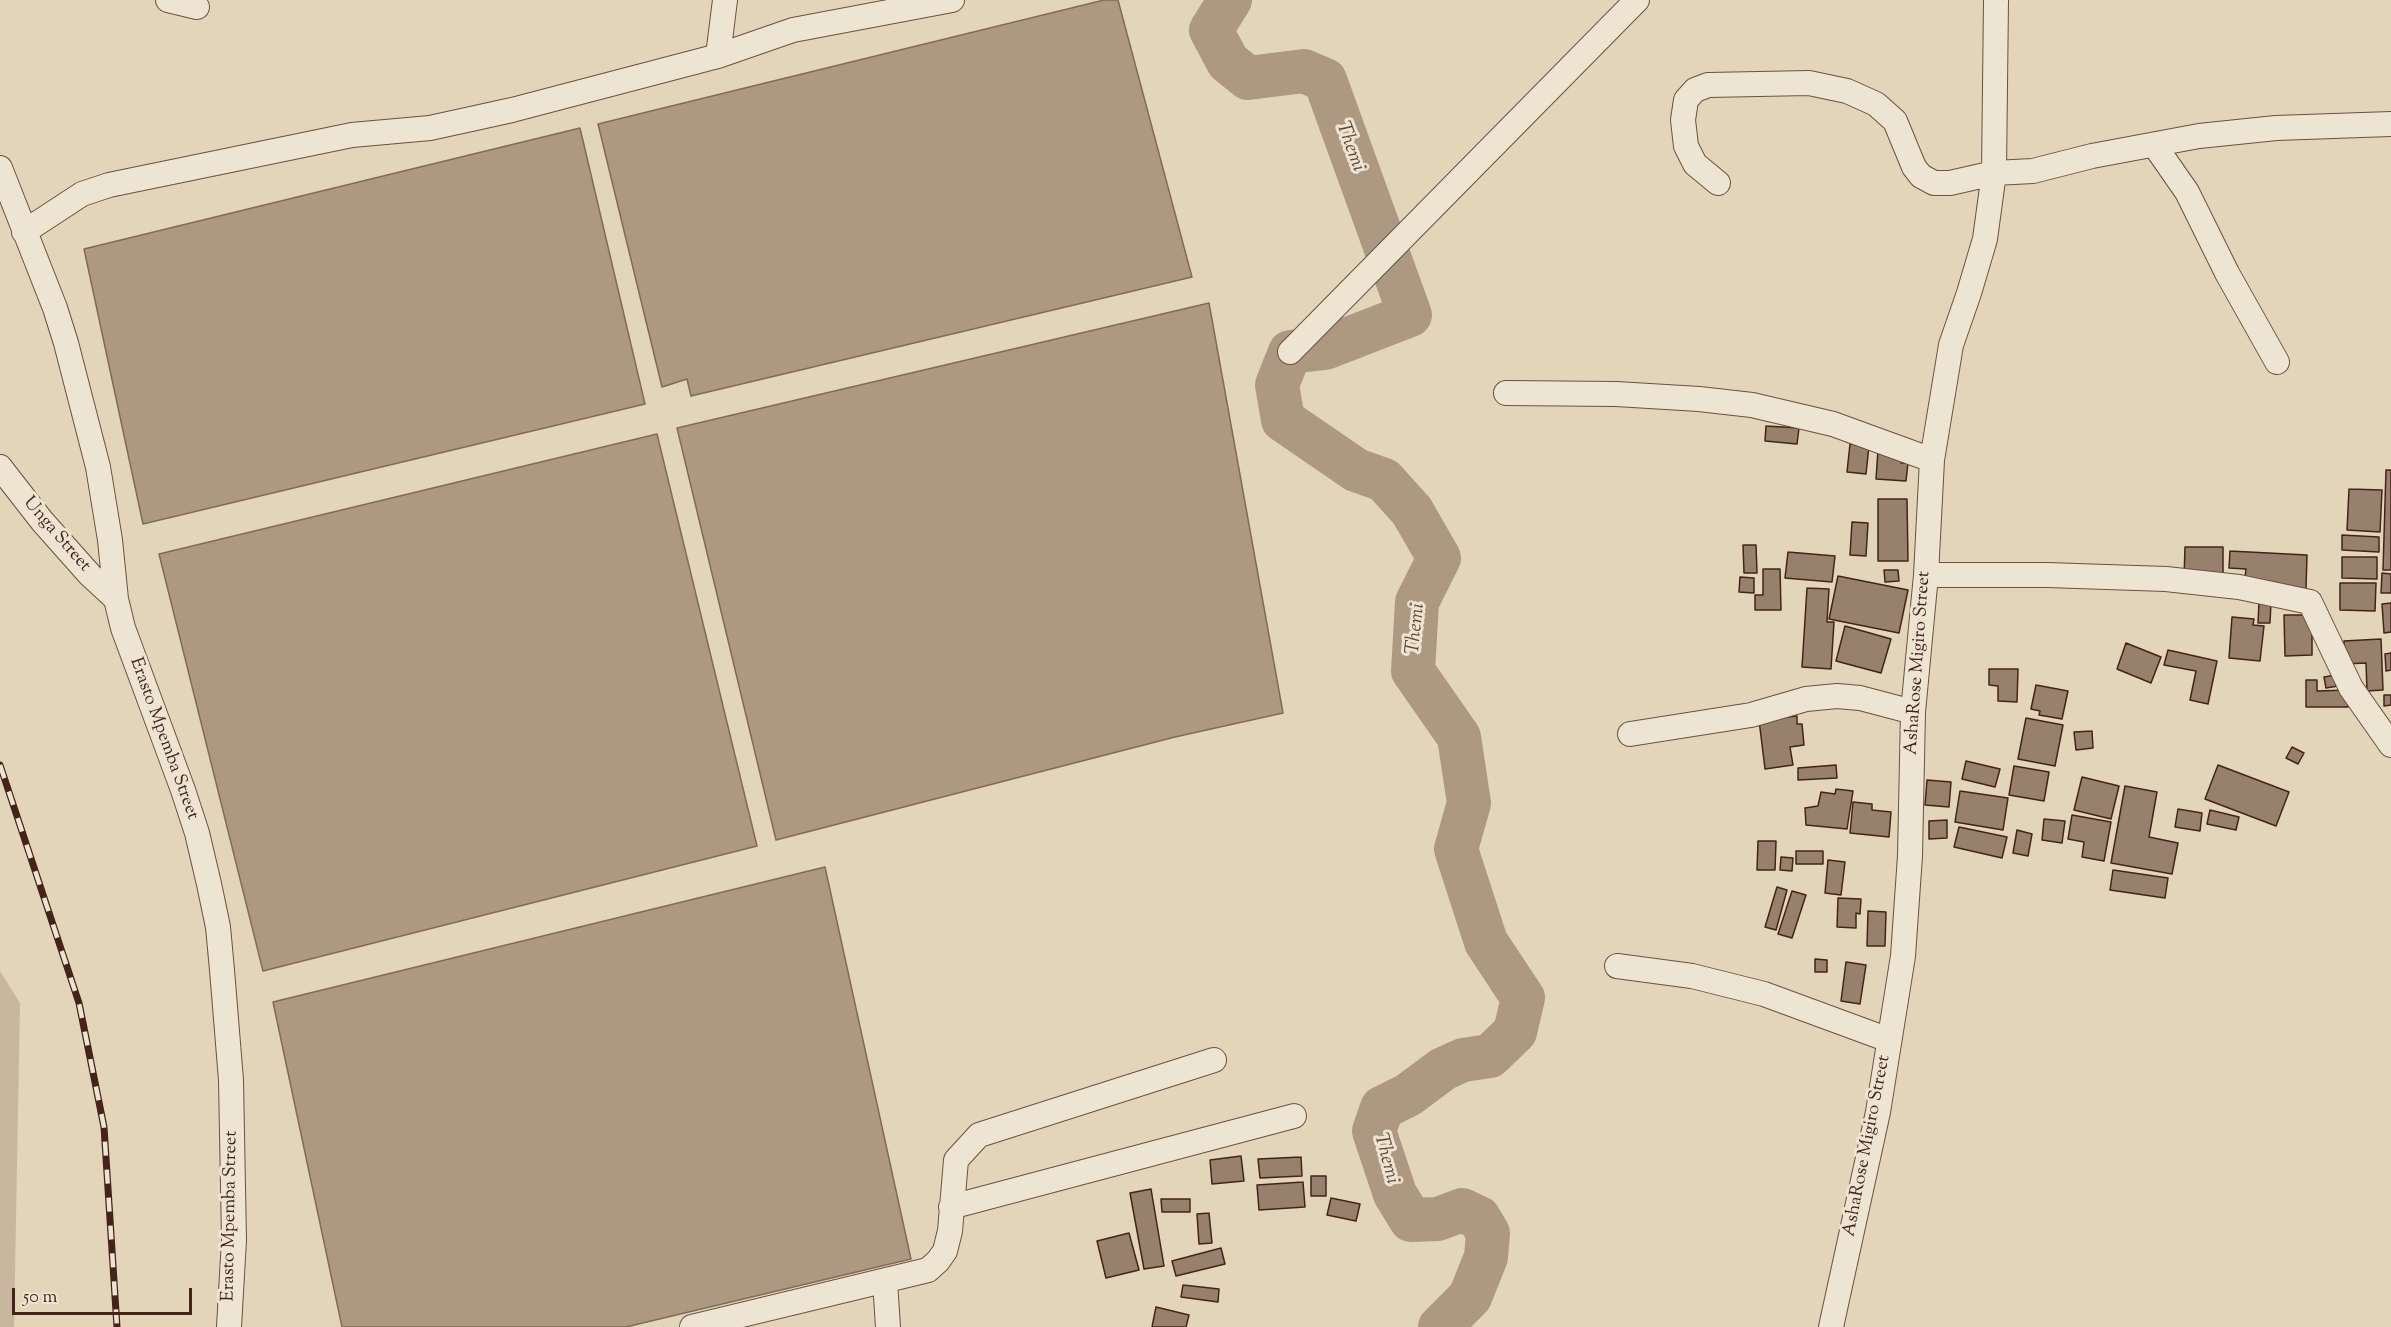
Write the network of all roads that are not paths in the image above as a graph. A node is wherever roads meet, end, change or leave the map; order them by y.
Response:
1 (168, 0) edge
2 (725, 0) edge
3 (952, 0) edge
4 (1637, 0) edge
5 (1996, 0) edge
6 (197, 7) dead end
7 (718, 56) junction
8 (2391, 124) edge
9 (2155, 146) junction
10 (0, 168) edge
11 (1994, 173) junction
12 (1718, 183) dead end
13 (24, 232) junction
14 (1290, 352) dead end
15 (2277, 362) dead end
16 (1506, 393) dead end
17 (1932, 460) junction
18 (0, 468) edge
19 (1926, 575) junction
20 (116, 599) junction
21 (1913, 712) junction
22 (1630, 734) dead end
23 (2391, 745) edge
24 (1617, 966) dead end
25 (1889, 1040) junction
26 (1214, 1060) dead end
27 (1294, 1116) dead end
28 (951, 1208) junction
29 (885, 1281) junction
30 (229, 1327) edge
31 (692, 1327) edge
32 (888, 1327) edge
33 (1831, 1327) edge

1 - 6 street
2 - 7 street
3 - 7 street
4 - 14 street
5 - 11 street, AshaRose Migiro Street
7 - 13 street
8 - 9 street
9 - 11 street
9 - 15 street
10 - 13 street, Erasto Mpemba Street
11 - 12 street
11 - 17 street, AshaRose Migiro Street
13 - 20 street, Erasto Mpemba Street
16 - 17 street
17 - 19 street, AshaRose Migiro Street
18 - 20 street, Unga Street
19 - 21 street, AshaRose Migiro Street
19 - 23 street
20 - 30 street, Erasto Mpemba Street
21 - 22 street
21 - 25 street, AshaRose Migiro Street
24 - 25 street
25 - 33 street, AshaRose Migiro Street
26 - 28 street
27 - 28 street
28 - 29 street
29 - 31 street
29 - 32 street

